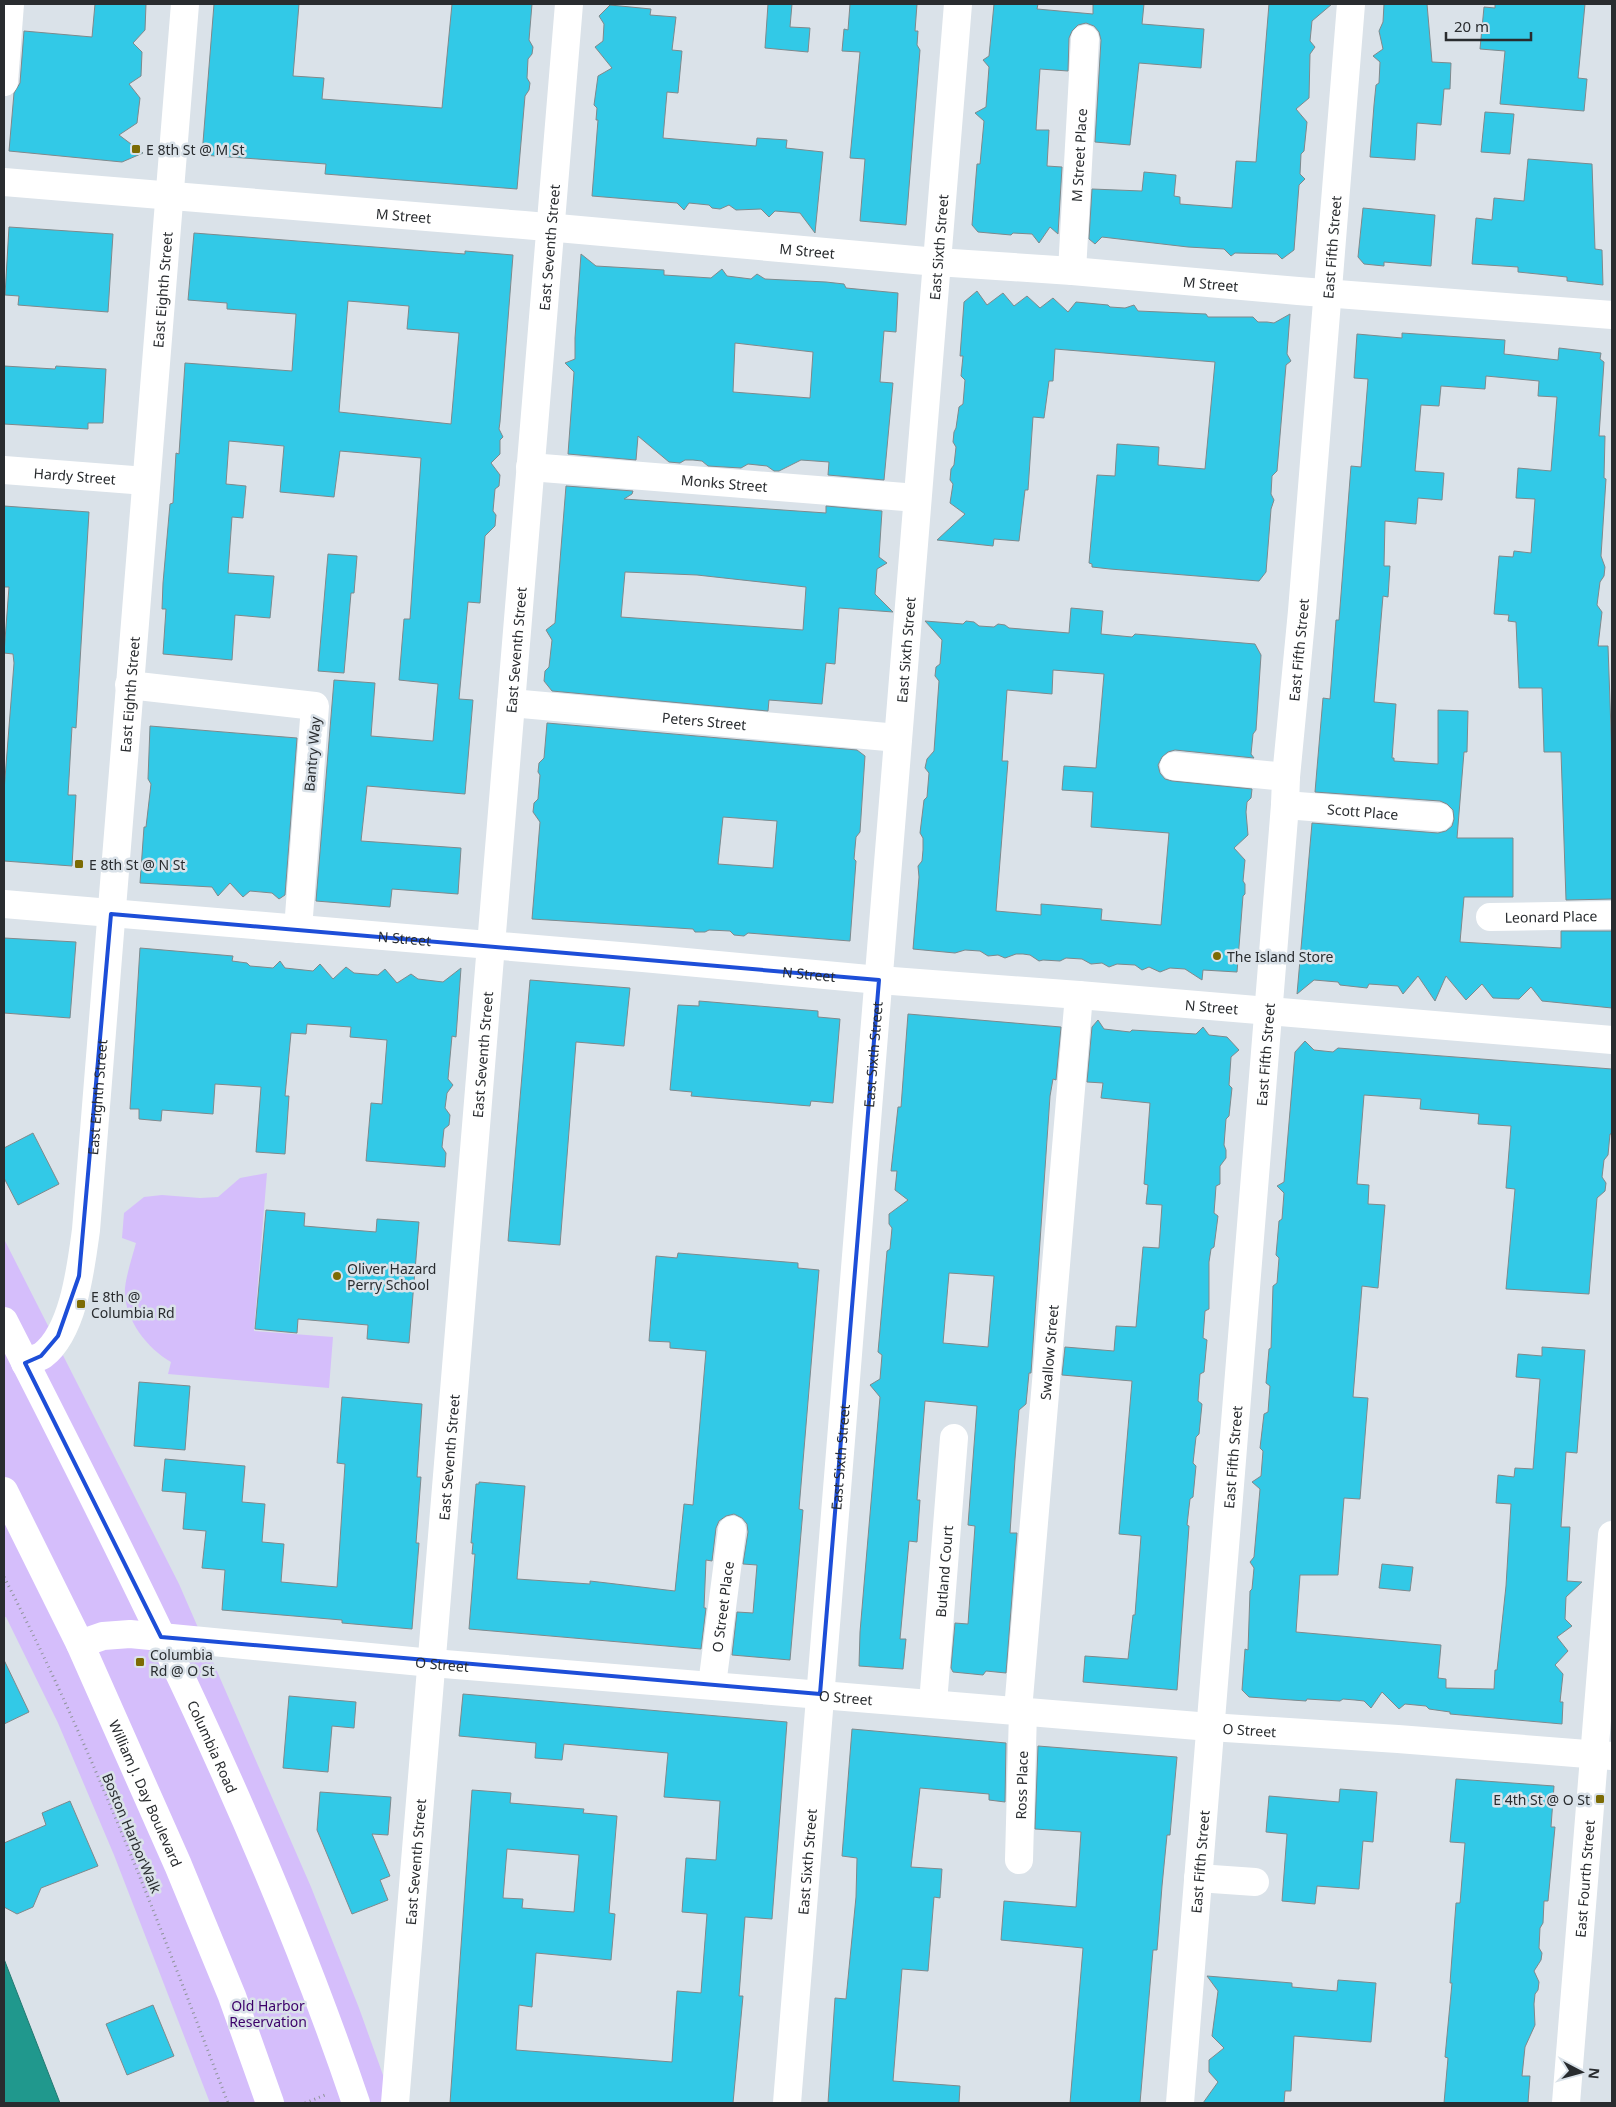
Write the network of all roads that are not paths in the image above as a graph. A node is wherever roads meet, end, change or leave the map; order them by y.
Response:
1 (10, 4) edge
2 (186, 4) edge
3 (569, 4) edge
4 (958, 4) edge
5 (1351, 4) edge
6 (1085, 39) dead end
7 (4, 82) edge
8 (4, 182) edge
9 (170, 196) junction
10 (550, 228) junction
11 (937, 262) junction
12 (1072, 271) junction
13 (1327, 294) junction
14 (1612, 315) edge
15 (530, 467) junction
16 (4, 470) edge
17 (146, 481) junction
18 (918, 498) junction
19 (130, 685) junction
20 (511, 702) junction
21 (898, 738) junction
22 (1174, 766) dead end
23 (1286, 777) junction
24 (1285, 805) junction
25 (1439, 817) dead end
26 (4, 904) edge
27 (111, 914) junction
28 (1612, 915) edge
29 (1490, 916) dead end
30 (298, 929) junction
31 (491, 945) junction
32 (879, 980) junction
33 (1079, 995) junction
34 (1268, 1011) junction
35 (1612, 1040) edge
36 (4, 1321) edge
37 (25, 1363) junction
38 (954, 1438) dead end
39 (4, 1490) edge
40 (732, 1530) dead end
41 (1612, 1535) edge
42 (161, 1637) junction
43 (80, 1644) junction
44 (432, 1663) junction
45 (712, 1685) junction
46 (820, 1694) junction
47 (933, 1703) junction
48 (1021, 1710) junction
49 (1210, 1727) junction
50 (1603, 1756) edge
51 (1019, 1860) dead end
52 (1198, 1878) junction
53 (1255, 1882) dead end
54 (270, 2103) edge
55 (356, 2103) edge
56 (395, 2103) edge
57 (787, 2103) edge
58 (1180, 2103) edge
59 (1566, 2103) edge

1 - 7 street
2 - 9 street, East Eighth Street
3 - 10 street, East Seventh Street
4 - 11 street, East Sixth Street
5 - 13 street, East Fifth Street
6 - 12 street, M Street Place
8 - 9 street, M Street
9 - 10 street, M Street
9 - 17 street, East Eighth Street
10 - 11 street, M Street
10 - 15 street, East Seventh Street
11 - 12 street, M Street
11 - 18 street, East Sixth Street
12 - 13 street, M Street
13 - 14 street, M Street
13 - 23 street, East Fifth Street
15 - 18 street, Monks Street
15 - 20 street, East Seventh Street
16 - 17 street, Hardy Street
17 - 19 street, East Eighth Street
18 - 21 street, East Sixth Street
19 - 27 street, East Eighth Street
19 - 30 street, Bantry Way
20 - 21 street, Peters Street
20 - 31 street, East Seventh Street
21 - 32 street, East Sixth Street
22 - 23 street
23 - 24 street, East Fifth Street
24 - 25 street, Scott Place
24 - 34 street, East Fifth Street
26 - 27 street, N Street
27 - 30 street, N Street
27 - 37 street, East Eighth Street
28 - 29 street, Leonard Place
30 - 31 street, N Street
31 - 32 street, N Street
31 - 44 street, East Seventh Street
32 - 33 street, N Street
32 - 46 street, East Sixth Street
33 - 34 street, N Street
33 - 48 street, Swallow Street
34 - 35 street, N Street
34 - 49 street, East Fifth Street
36 - 37 street, Columbia Road
37 - 42 street, Columbia Road
38 - 47 street, Butland Court
39 - 43 street, William J. Day Boulevard
40 - 45 street, O Street Place
41 - 50 street, East Fourth Street
42 - 43 street, O Street
42 - 44 street, O Street
42 - 55 street, Columbia Road
43 - 54 street, William J. Day Boulevard
44 - 45 street, O Street
44 - 56 street, East Seventh Street
45 - 46 street, O Street
46 - 47 street, O Street
46 - 57 street, East Sixth Street
47 - 48 street, O Street
48 - 49 street, O Street
48 - 51 street, Ross Place
49 - 50 street, O Street
49 - 52 street, East Fifth Street
50 - 59 street, East Fourth Street
52 - 53 street
52 - 58 street, East Fifth Street

